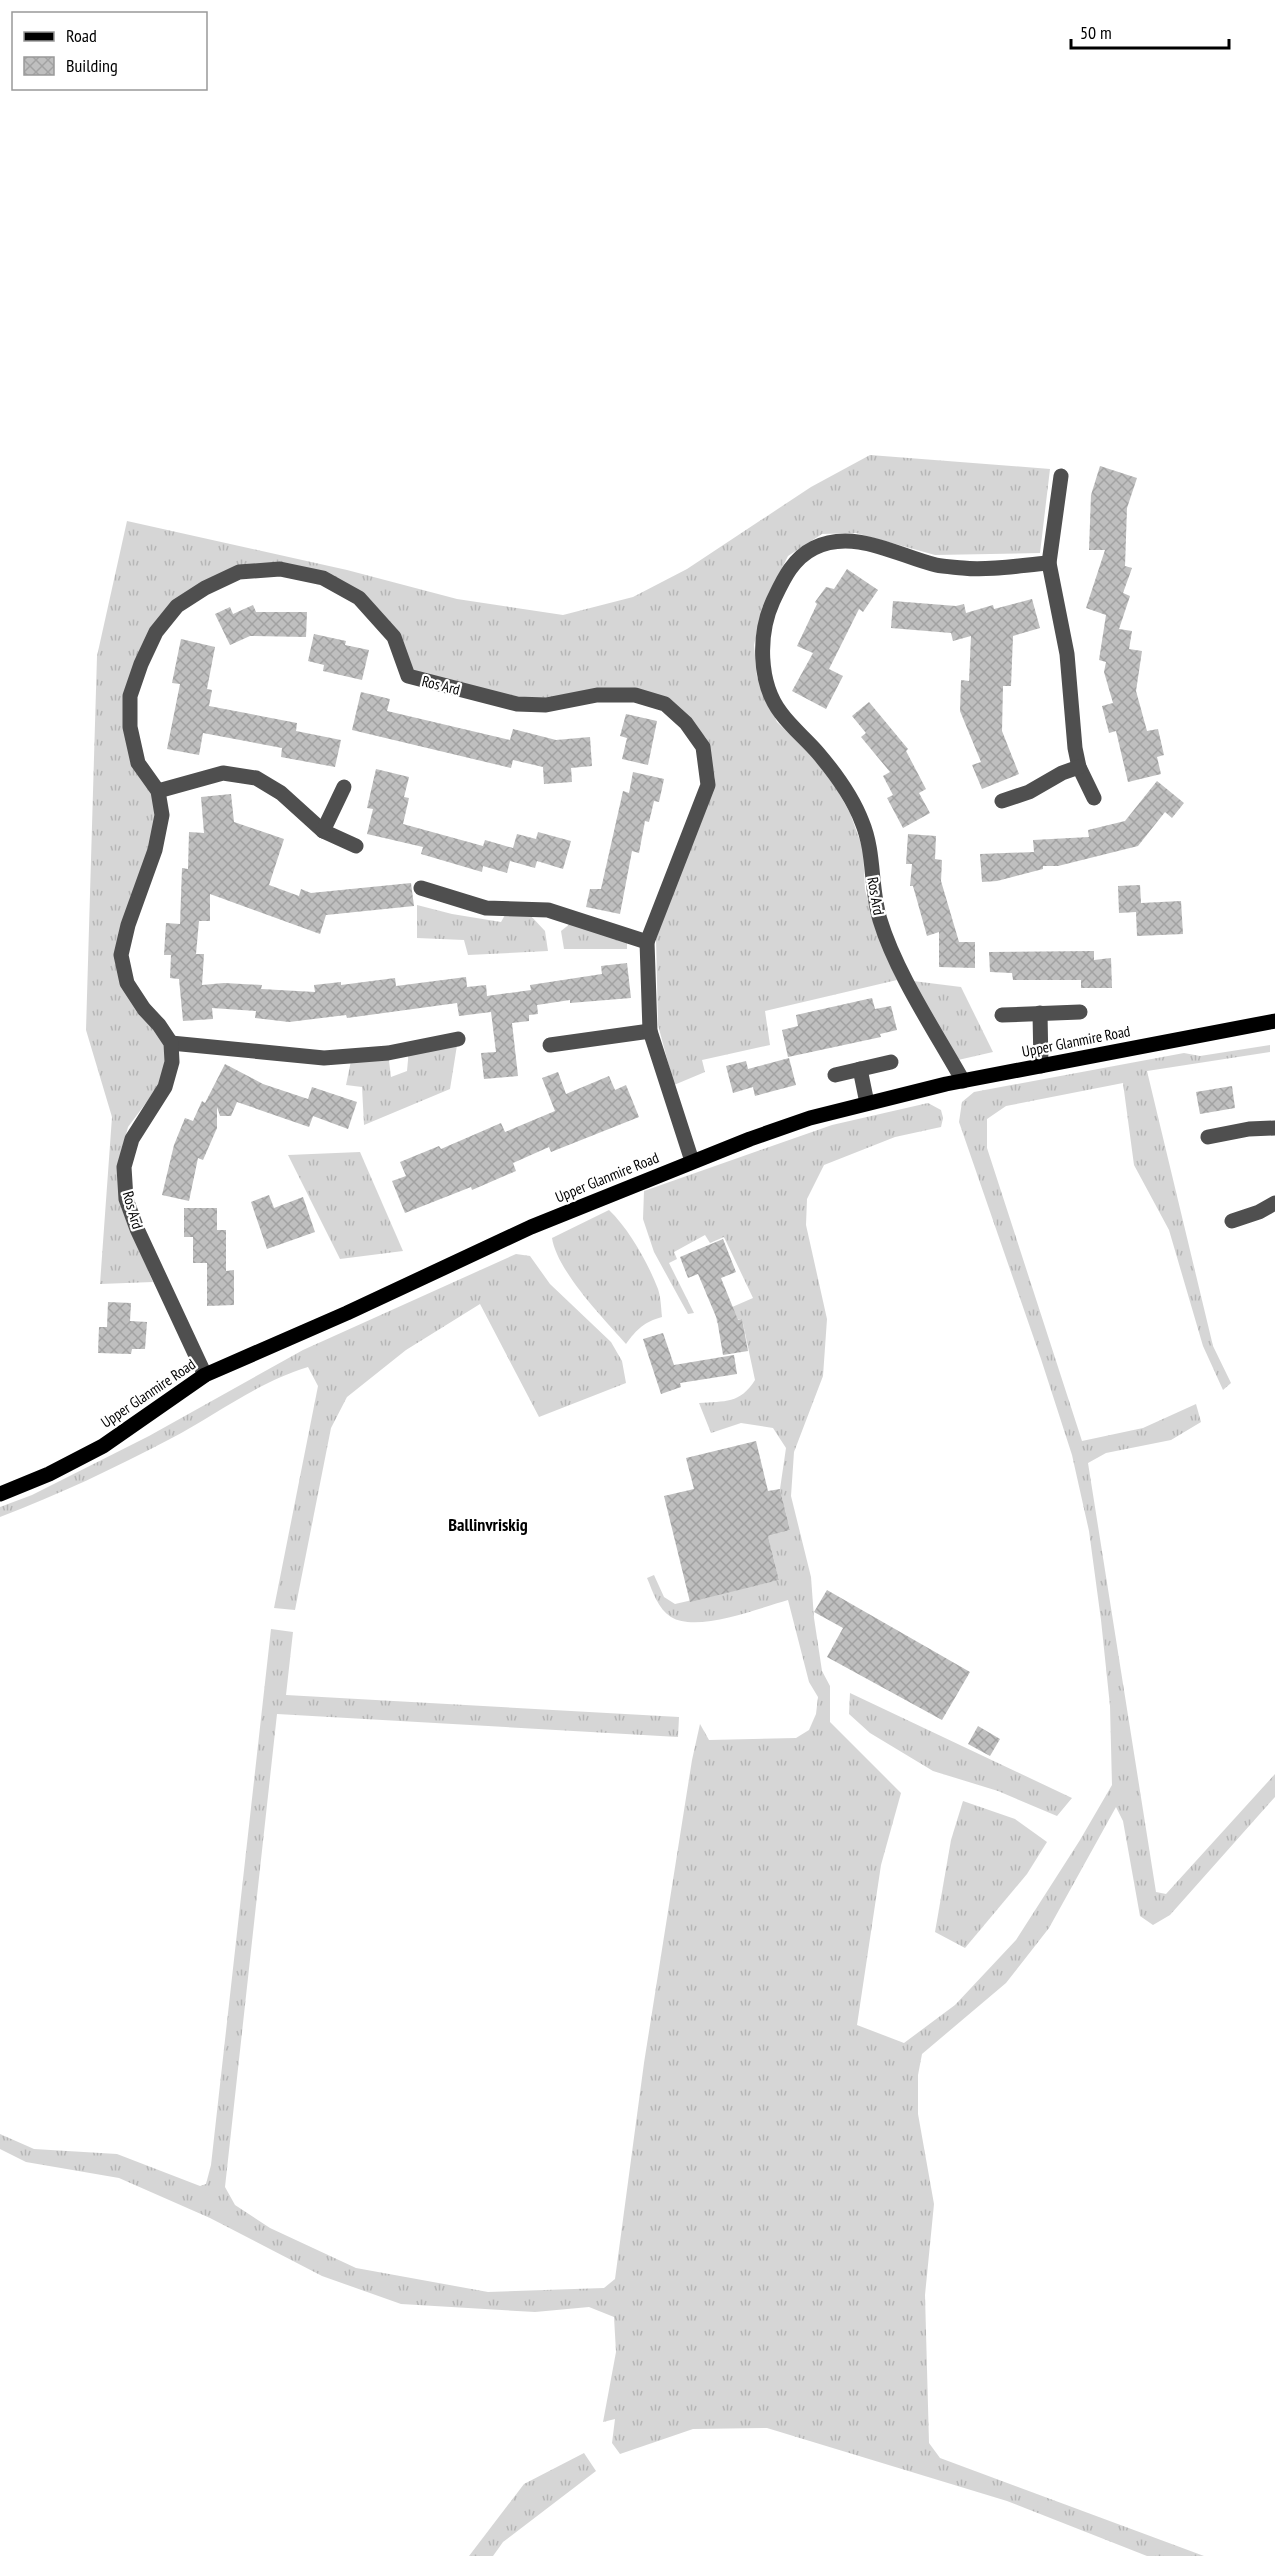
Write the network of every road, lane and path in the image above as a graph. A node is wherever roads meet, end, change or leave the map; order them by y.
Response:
1 (1061, 476) dead end
2 (1049, 563) junction
3 (1079, 767) junction
4 (344, 787) dead end
5 (158, 791) junction
6 (1094, 798) dead end
7 (1002, 801) dead end
8 (323, 831) junction
9 (356, 846) dead end
10 (421, 888) dead end
11 (647, 942) junction
12 (1080, 1012) dead end
13 (1040, 1013) junction
14 (1002, 1015) dead end
15 (1275, 1022) edge
16 (650, 1031) junction
17 (458, 1039) dead end
18 (171, 1043) junction
19 (550, 1044) dead end
20 (891, 1062) dead end
21 (1041, 1066) junction
22 (860, 1069) junction
23 (835, 1075) dead end
24 (963, 1081) junction
25 (867, 1103) junction
26 (1275, 1128) edge
27 (1208, 1137) dead end
28 (692, 1161) junction
29 (1275, 1203) edge
30 (1232, 1221) dead end
31 (206, 1375) junction
32 (0, 1494) edge

1 - 2 street
2 - 3 street
2 - 24 street, Ros Ard
3 - 6 street
3 - 7 street
4 - 8 street
5 - 8 street
5 - 11 street, Ros Ard
5 - 18 street, Ros Ard
8 - 9 street
10 - 11 street
11 - 16 street, Ros Ard
12 - 13 street
13 - 14 street
13 - 21 street
15 - 21 main road, Upper Glanmire Road
16 - 19 street
16 - 28 street, Ros Ard
17 - 18 street
18 - 31 street, Ros Ard
20 - 22 street
21 - 24 main road, Upper Glanmire Road
22 - 23 street
22 - 25 street
24 - 25 main road, Upper Glanmire Road
25 - 28 main road, Upper Glanmire Road
26 - 27 street
28 - 31 main road, Upper Glanmire Road
29 - 30 street
31 - 32 main road, Upper Glanmire Road

